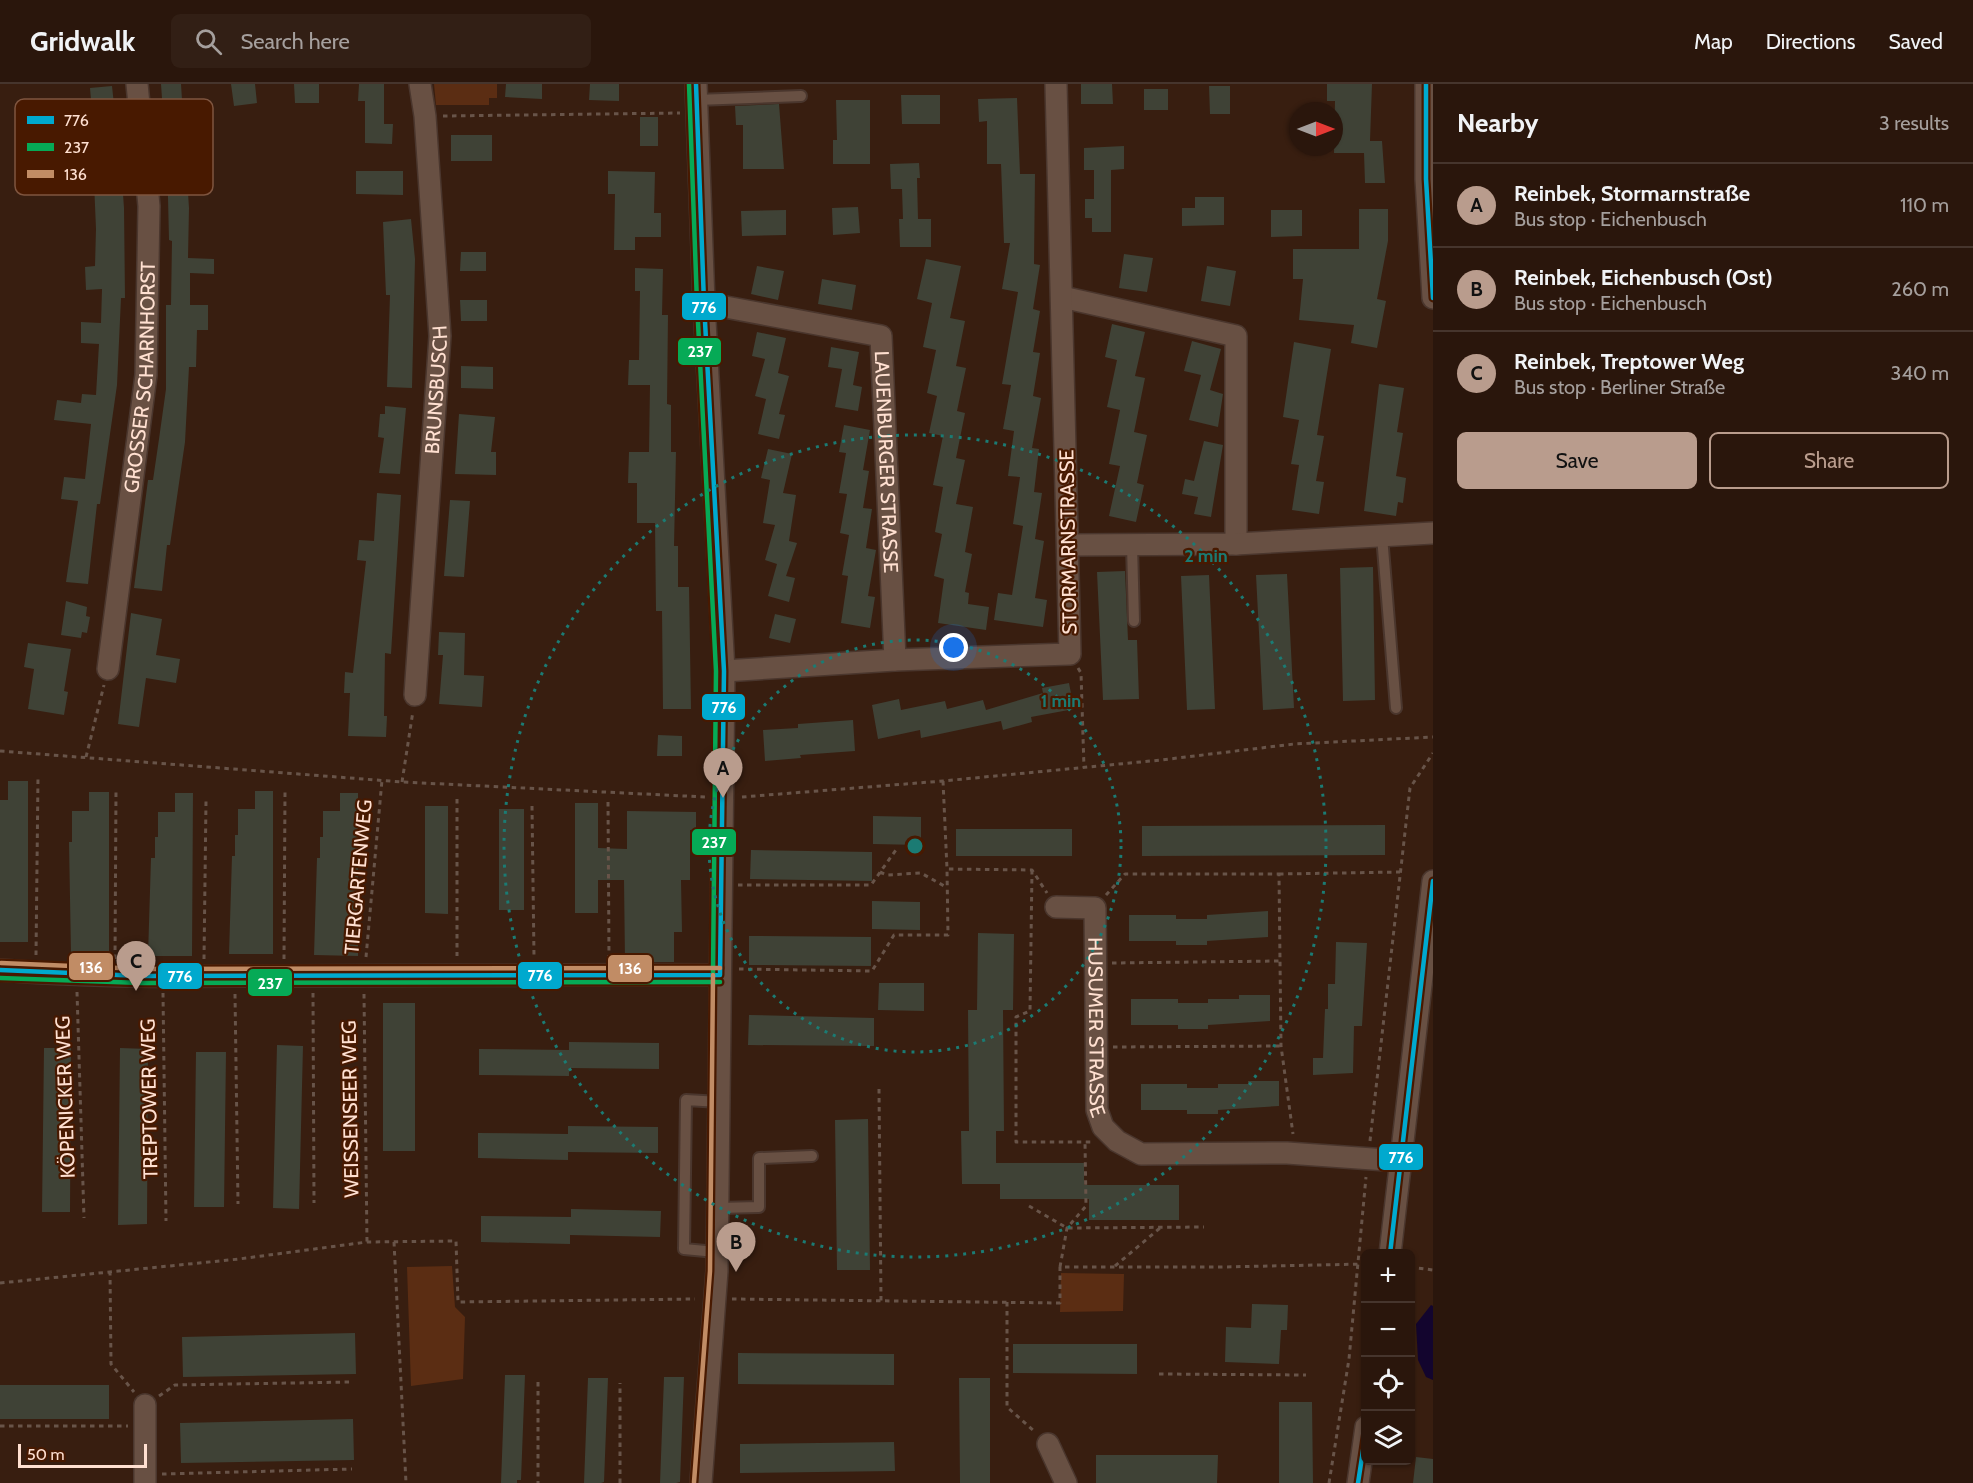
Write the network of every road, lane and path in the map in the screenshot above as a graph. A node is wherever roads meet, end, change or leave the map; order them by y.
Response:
1 (137, 84) edge
2 (420, 84) edge
3 (1056, 84) edge
4 (1426, 84) edge
5 (801, 96) dead end
6 (138, 99) edge
7 (696, 99) edge
8 (425, 116) junction
9 (148, 195) edge
10 (1062, 297) junction
11 (1433, 298) edge
12 (704, 303) junction
13 (1433, 533) edge
14 (1382, 536) junction
15 (1236, 544) junction
16 (1068, 545) junction
17 (1132, 545) junction
18 (1134, 621) dead end
19 (1070, 654) junction
20 (895, 660) junction
21 (108, 669) joint
22 (724, 671) junction
23 (415, 695) joint
24 (1396, 708) dead end
25 (1433, 753) edge
26 (86, 757) dead end
27 (1084, 768) dead end
28 (38, 777) dead end
29 (382, 780) dead end
30 (943, 781) dead end
31 (402, 782) dead end
32 (116, 790) dead end
33 (285, 792) dead end
34 (457, 799) dead end
35 (206, 801) dead end
36 (608, 802) dead end
37 (532, 806) dead end
38 (898, 847) dead end
39 (946, 869) junction
40 (1032, 870) junction
41 (880, 872) junction
42 (1400, 872) junction
43 (1279, 874) junction
44 (1433, 881) edge
45 (722, 886) junction
46 (1433, 887) edge
47 (947, 888) junction
48 (1056, 907) joint
49 (1095, 908) junction
50 (1279, 962) junction
51 (1095, 963) junction
52 (0, 970) edge
53 (720, 972) junction
54 (35, 973) junction
55 (534, 974) junction
56 (76, 975) junction
57 (457, 975) junction
58 (609, 975) junction
59 (115, 976) junction
60 (284, 976) junction
61 (313, 976) junction
62 (364, 976) junction
63 (163, 977) junction
64 (204, 977) junction
65 (235, 977) junction
66 (1281, 1046) junction
67 (1096, 1047) junction
68 (879, 1089) dead end
69 (720, 1102) junction
70 (1117, 1141) junction
71 (1085, 1142) junction
72 (1296, 1154) junction
73 (812, 1156) dead end
74 (1368, 1159) junction
75 (1401, 1161) junction
76 (314, 1203) dead end
77 (238, 1204) dead end
78 (1029, 1206) dead end
79 (718, 1208) junction
80 (84, 1218) dead end
81 (166, 1221) dead end
82 (1204, 1227) dead end
83 (1067, 1228) junction
84 (1160, 1228) junction
85 (367, 1242) junction
86 (394, 1242) junction
87 (1391, 1249) edge
88 (716, 1252) junction
89 (1358, 1264) junction
90 (1060, 1267) junction
91 (1113, 1267) junction
92 (1415, 1268) edge
93 (1433, 1270) edge
94 (110, 1271) junction
95 (0, 1283) edge
96 (715, 1299) junction
97 (881, 1301) junction
98 (1007, 1302) junction
99 (1159, 1374) dead end
100 (1306, 1375) dead end
101 (351, 1382) dead end
102 (538, 1382) dead end
103 (620, 1383) dead end
104 (145, 1416) junction
105 (0, 1426) edge
106 (1048, 1444) joint
107 (1361, 1459) edge
108 (352, 1468) dead end
109 (145, 1479) edge
110 (406, 1483) edge
111 (538, 1483) edge
112 (620, 1483) edge
113 (701, 1483) edge
114 (1066, 1483) edge
115 (1329, 1483) edge
116 (1358, 1483) edge

1 - 6 street, GROSSER SCHARNHORST
2 - 8 street, BRUNSBUSCH
3 - 10 street, STORMARNSTRASSE
4 - 11 street
5 - 7 lane
7 - 8 path
7 - 12 street
8 - 23 street, BRUNSBUSCH
9 - 21 street, GROSSER SCHARNHORST
10 - 15 street
10 - 16 street, STORMARNSTRASSE
12 - 20 street, LAUENBURGER STRASSE
12 - 22 street
13 - 14 street
14 - 15 street
14 - 24 lane
15 - 17 street
16 - 17 street
16 - 19 street, STORMARNSTRASSE
17 - 18 lane
19 - 20 street, STORMARNSTRASSE
19 - 27 path
20 - 22 street, STORMARNSTRASSE
21 - 26 path
22 - 45 street
23 - 31 path
25 - 42 path
28 - 54 path
29 - 62 path, TIERGARTENWEG
30 - 39 path
32 - 59 path
33 - 60 path
34 - 57 path
35 - 64 path
36 - 58 path
37 - 55 path
38 - 41 path
39 - 40 path
39 - 47 path
40 - 48 path
40 - 71 path
41 - 45 path
41 - 47 path
42 - 43 path
42 - 74 path
43 - 49 path
43 - 50 path
44 - 46 street
45 - 53 street
46 - 75 street
47 - 53 path
48 - 49 street, HUSUMER STRASSE
49 - 51 street, HUSUMER STRASSE
50 - 51 path
50 - 66 path
51 - 67 street, HUSUMER STRASSE
52 - 54 street
53 - 58 street
53 - 69 street
54 - 56 street
55 - 57 street
55 - 58 street
56 - 59 street
56 - 80 path, KÖPENICKER WEG
57 - 62 street
59 - 63 street
60 - 61 street
60 - 65 street
61 - 62 street
61 - 76 path
62 - 85 path, WEISSENSEER WEG
63 - 64 street
63 - 81 path, TREPTOWER WEG
64 - 65 street
65 - 77 path
66 - 67 path
66 - 72 path
67 - 70 street, HUSUMER STRASSE
68 - 97 path
69 - 79 street
69 - 88 lane
70 - 71 path
70 - 72 street, HUSUMER STRASSE
71 - 83 path
72 - 74 street, HUSUMER STRASSE
73 - 79 lane
74 - 75 street, HUSUMER STRASSE
74 - 89 path
75 - 87 street
78 - 83 path
79 - 88 street
82 - 84 path
83 - 84 path
83 - 90 path
84 - 91 path
85 - 86 path
85 - 94 path
86 - 96 path
86 - 110 path
88 - 96 street
89 - 91 path
89 - 115 path
90 - 91 path
90 - 98 path
92 - 93 path
94 - 95 path
94 - 104 path
96 - 97 path
96 - 113 street
97 - 98 path
98 - 106 path
99 - 100 path
101 - 104 path
102 - 111 path
103 - 112 path
104 - 105 path
104 - 109 street
106 - 114 street
107 - 116 street
108 - 109 path

